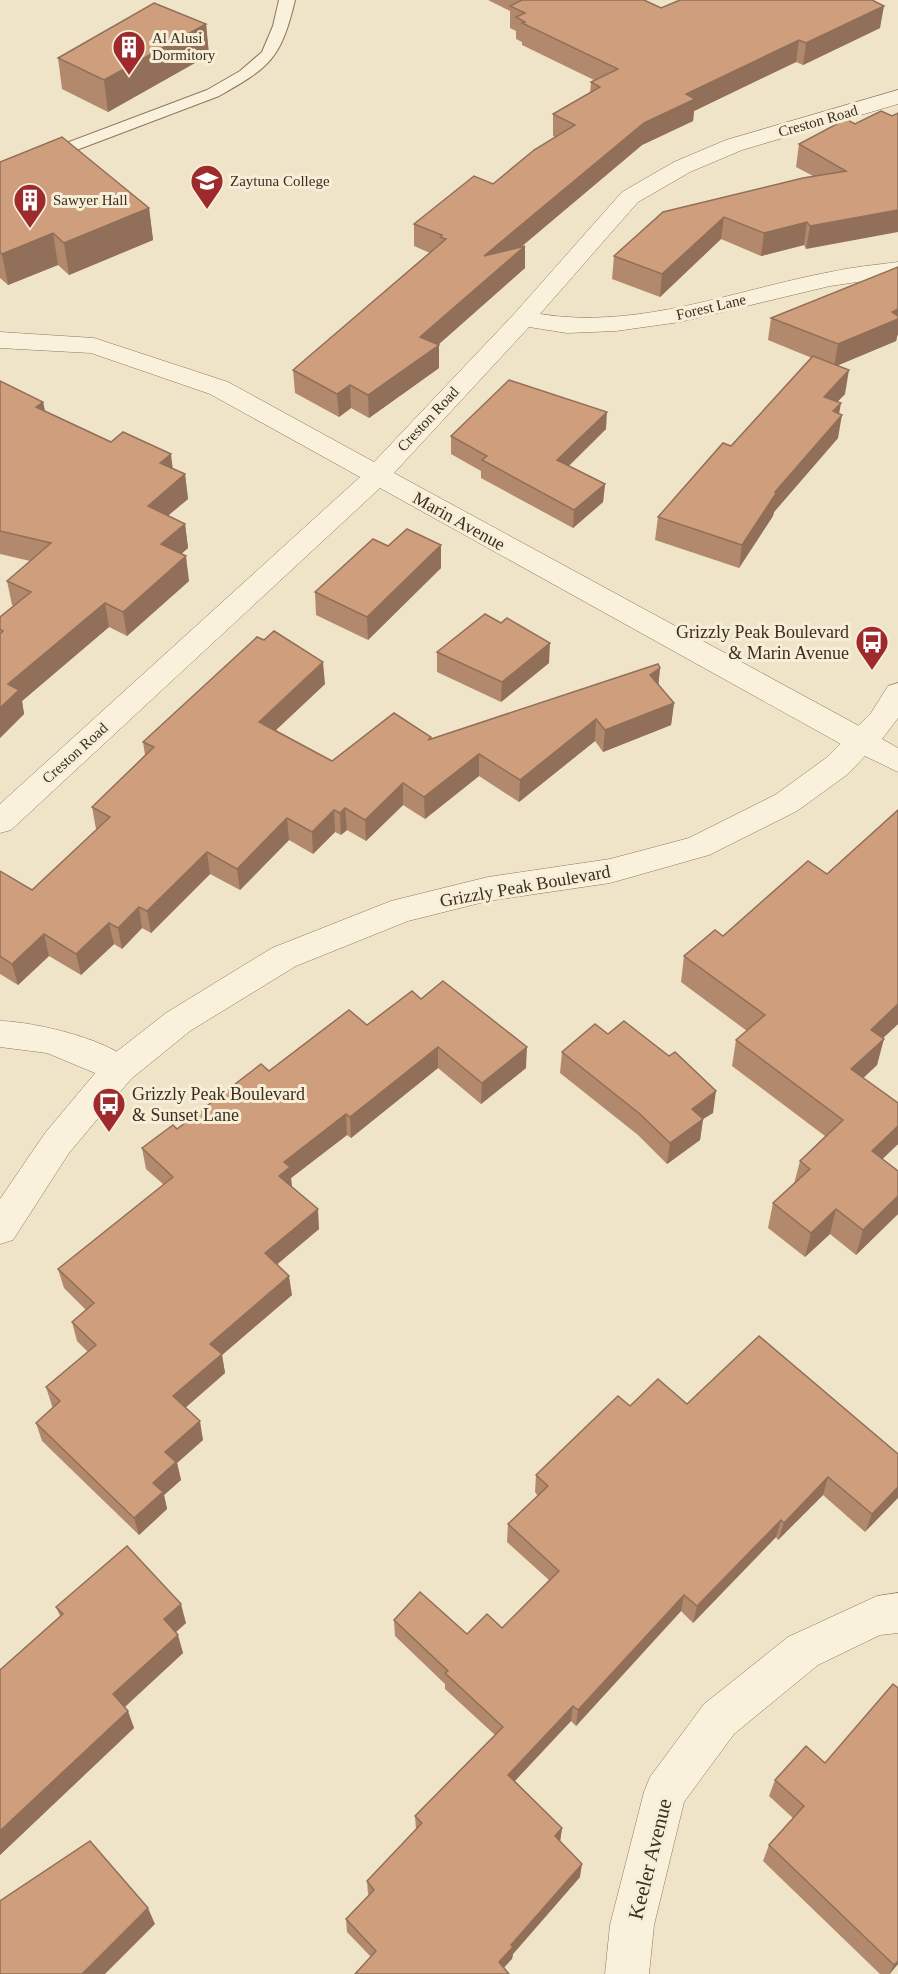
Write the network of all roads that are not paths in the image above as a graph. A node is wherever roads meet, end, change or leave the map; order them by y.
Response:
1 (287, 0) edge
2 (898, 97) edge
3 (0, 174) edge
4 (898, 269) edge
5 (523, 319) junction
6 (0, 340) edge
7 (376, 476) junction
8 (898, 693) edge
9 (861, 741) junction
10 (898, 761) edge
11 (0, 822) edge
12 (0, 1034) edge
13 (119, 1069) junction
14 (0, 1229) edge
15 (898, 1613) edge
16 (627, 1974) edge

1 - 3 lane
2 - 5 street, Creston Road
4 - 5 street, Forest Lane
5 - 7 street, Creston Road
6 - 7 street, Marin Avenue
7 - 9 street, Marin Avenue
7 - 11 street, Creston Road
8 - 9 street, Grizzly Peak Boulevard
9 - 10 street, Marin Avenue
9 - 13 street, Grizzly Peak Boulevard
12 - 13 street
13 - 14 street, Grizzly Peak Boulevard
15 - 16 street, Keeler Avenue

